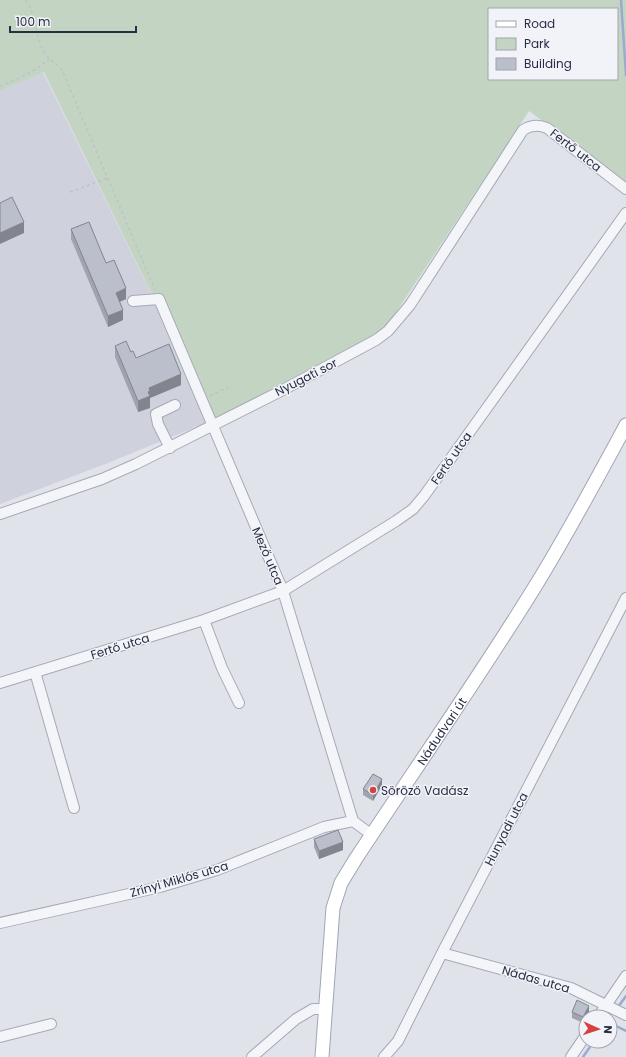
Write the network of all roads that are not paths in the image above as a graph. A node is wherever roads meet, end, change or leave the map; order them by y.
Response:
1 (523, 130) joint
2 (626, 189) edge
3 (626, 213) edge
4 (133, 301) dead end
5 (174, 405) dead end
6 (214, 425) junction
7 (626, 425) edge
8 (170, 448) junction
9 (0, 514) edge
10 (283, 591) junction
11 (626, 598) edge
12 (204, 620) junction
13 (35, 672) junction
14 (0, 683) edge
15 (239, 703) dead end
16 (74, 808) dead end
17 (354, 821) junction
18 (372, 835) junction
19 (0, 923) edge
20 (442, 953) junction
21 (626, 976) edge
22 (607, 1005) junction
23 (325, 1009) junction
24 (604, 1009) edge
25 (626, 1015) edge
26 (51, 1024) dead end
27 (0, 1037) edge
28 (578, 1046) edge
29 (252, 1057) edge
30 (322, 1057) edge
31 (384, 1057) edge
32 (570, 1057) edge

1 - 2 street, Fertő utca
1 - 6 street, Nyugati sor
3 - 10 street, Fertő utca
4 - 6 street, Mező utca
5 - 8 street
6 - 8 street, Nyugati sor
6 - 10 street, Mező utca
7 - 18 main road, Nádudvari út
8 - 9 street, Nyugati sor
10 - 12 street, Fertő utca
10 - 17 street, Mező utca
11 - 20 street, Hunyadi utca
12 - 13 street, Fertő utca
12 - 15 street
13 - 14 street, Fertő utca
13 - 16 street
17 - 18 street
17 - 19 street, Zrínyi Miklós utca
18 - 23 main road, Nádudvari út
20 - 22 street, Nádas utca
20 - 31 street, Hunyadi utca
21 - 22 street
22 - 24 street
22 - 25 street, Nádas utca
23 - 29 street
23 - 30 main road, Nádudvari út
26 - 27 street
28 - 32 street

